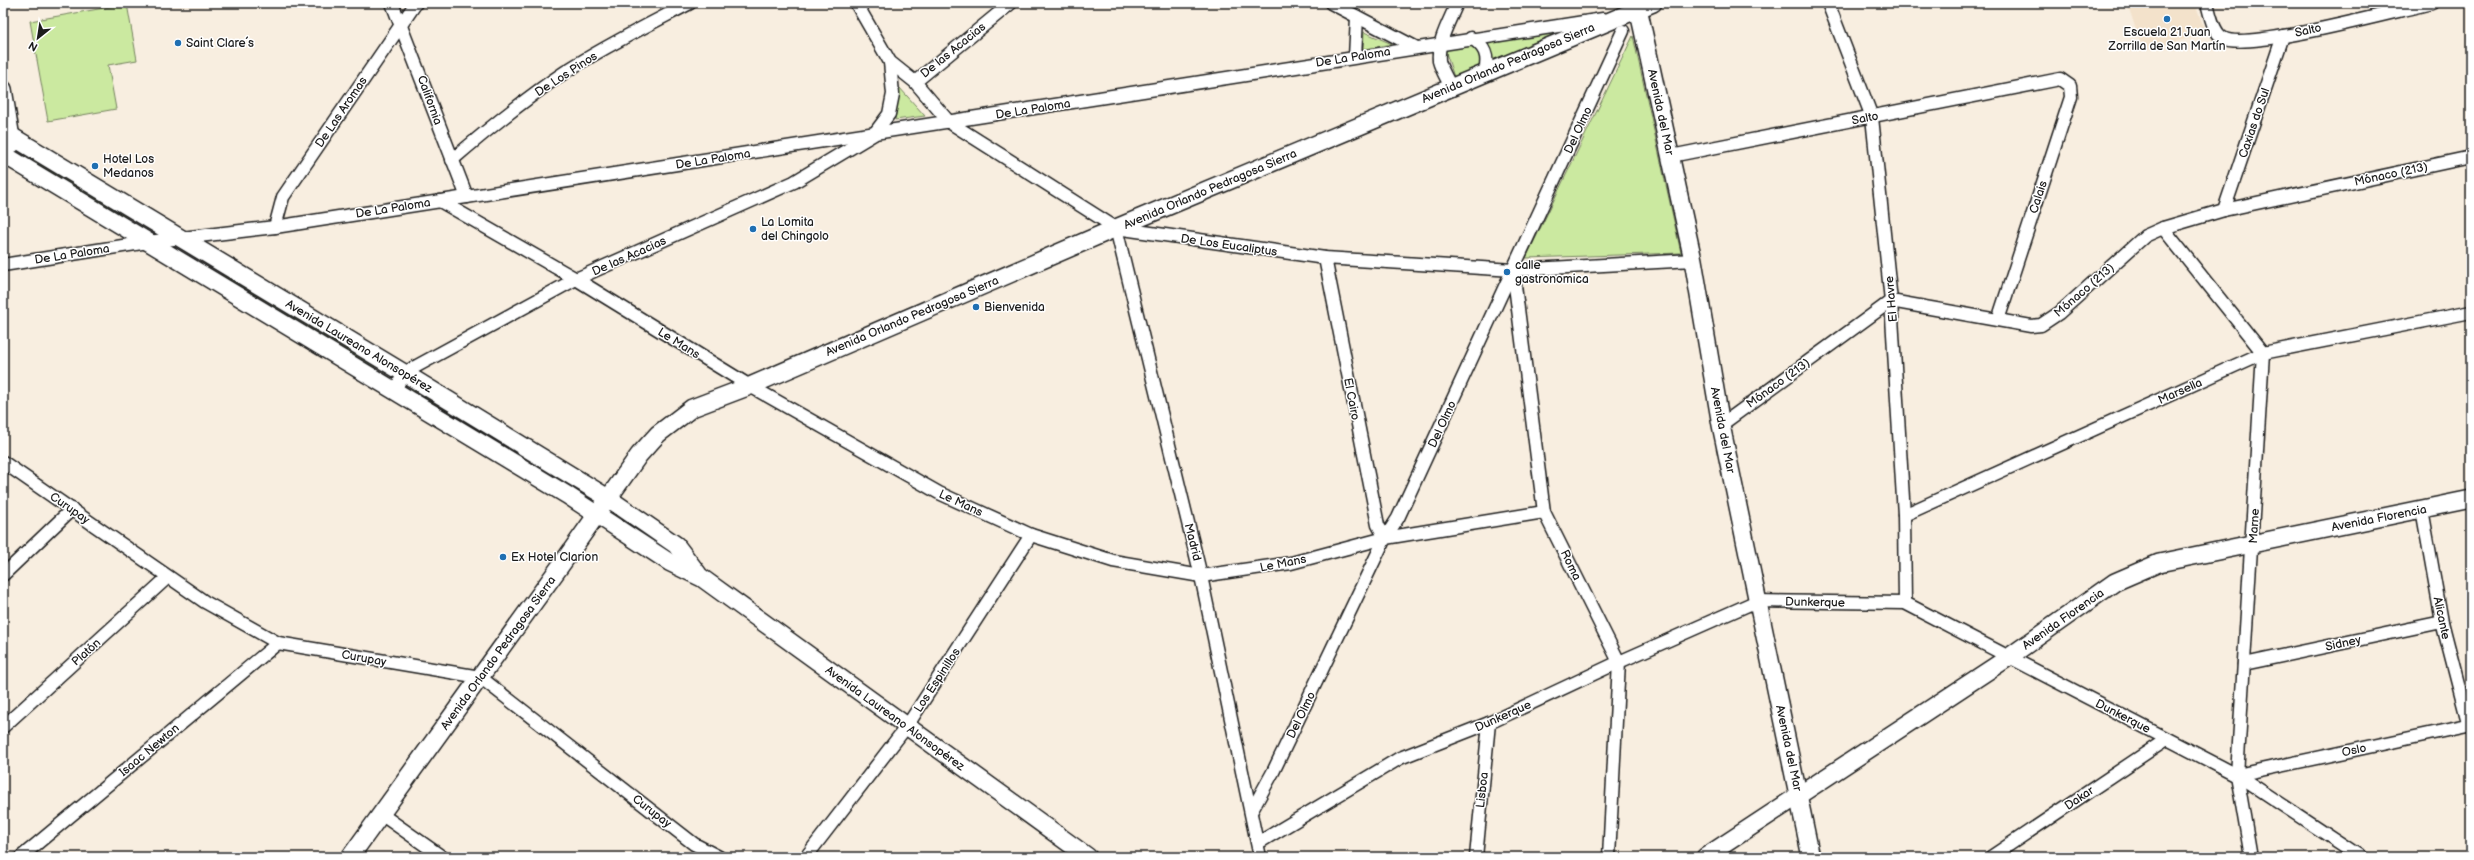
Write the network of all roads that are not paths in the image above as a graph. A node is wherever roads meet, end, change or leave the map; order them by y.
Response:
1 (392, 3) edge
2 (416, 3) edge
3 (690, 3) edge
4 (856, 3) edge
5 (1010, 3) edge
6 (1331, 3) edge
7 (1457, 3) edge
8 (1828, 3) edge
9 (2207, 3) edge
10 (2432, 3) edge
11 (1643, 5) edge
12 (1357, 17) junction
13 (401, 23) junction
14 (1620, 24) junction
15 (2283, 36) junction
16 (1471, 38) junction
17 (1442, 43) junction
18 (1419, 46) junction
19 (1355, 57) junction
20 (1439, 61) junction
21 (890, 62) junction
22 (1485, 72) junction
23 (2060, 79) joint
24 (915, 82) junction
25 (1451, 87) junction
26 (3, 89) edge
27 (1872, 116) junction
28 (949, 122) junction
29 (7, 134) edge
30 (874, 134) junction
31 (1671, 156) junction
32 (7, 157) edge
33 (2471, 157) edge
34 (452, 160) junction
35 (467, 197) junction
36 (440, 201) junction
37 (2224, 210) junction
38 (275, 227) junction
39 (1116, 228) junction
40 (2163, 228) junction
41 (181, 238) junction
42 (148, 242) junction
43 (1325, 258) junction
44 (1693, 260) junction
45 (3, 265) edge
46 (1513, 270) junction
47 (576, 279) junction
48 (1891, 301) junction
49 (2471, 312) edge
50 (1998, 320) junction
51 (2263, 353) junction
52 (404, 373) junction
53 (750, 386) junction
54 (395, 390) junction
55 (1721, 425) junction
56 (3, 462) edge
57 (557, 466) junction
58 (547, 483) junction
59 (608, 498) junction
60 (2471, 499) edge
61 (72, 509) junction
62 (2422, 509) junction
63 (1544, 512) junction
64 (597, 514) junction
65 (1904, 515) junction
66 (659, 534) junction
67 (1031, 535) junction
68 (1385, 538) junction
69 (2253, 542) junction
70 (650, 549) junction
71 (3, 575) edge
72 (1201, 576) junction
73 (168, 577) junction
74 (702, 578) junction
75 (1757, 601) junction
76 (1905, 603) junction
77 (2442, 622) junction
78 (278, 643) junction
79 (2009, 657) junction
80 (1618, 662) junction
81 (2244, 664) junction
82 (480, 677) junction
83 (1489, 723) junction
84 (907, 726) junction
85 (2470, 726) edge
86 (3, 727) edge
87 (2167, 739) junction
88 (2237, 774) junction
89 (1799, 796) junction
90 (1251, 812) junction
91 (381, 814) junction
92 (1258, 843) junction
93 (21, 857) edge
94 (350, 857) edge
95 (442, 857) edge
96 (719, 857) edge
97 (806, 857) edge
98 (1088, 857) edge
99 (1260, 857) edge
100 (1476, 857) edge
101 (1609, 857) edge
102 (1705, 857) edge
103 (1811, 857) edge
104 (1991, 857) edge
105 (2251, 857) edge
106 (2361, 857) edge

1 - 13 street, California
2 - 13 street, De Las Aromas
3 - 34 street, De Los Pinos
4 - 21 street, De Los Eucaliptus
5 - 24 street, De las Acacias
6 - 12 street
7 - 17 street
8 - 27 street, El Havre
9 - 15 street, Salto
10 - 15 street, Salto
11 - 14 street, Avenida Orlando Pedragosa Sierra
11 - 31 street, Avenida del Mar
12 - 18 street
12 - 19 street
13 - 34 street, California
13 - 38 street, De Las Aromas
14 - 16 street, De La Paloma
14 - 22 street, Avenida Orlando Pedragosa Sierra
14 - 46 street, Del Olmo
15 - 37 street, Caxias do Sul
16 - 17 street, De La Paloma
16 - 22 street
17 - 18 street, De La Paloma
17 - 20 street
18 - 19 street, De La Paloma
18 - 20 street
19 - 28 street, De La Paloma
20 - 25 street
21 - 24 street, De Los Eucaliptus
21 - 30 street
22 - 25 street, Avenida Orlando Pedragosa Sierra
23 - 27 street, Salto
23 - 50 street, Calais
24 - 28 street, De Los Eucaliptus
25 - 39 street, Avenida Orlando Pedragosa Sierra
26 - 29 street
27 - 31 street, Salto
27 - 48 street, El Havre
28 - 30 street, De La Paloma
28 - 39 street, De Los Eucaliptus
29 - 32 street
29 - 41 street, Avenida Laureano Alonsopérez
30 - 35 street, De La Paloma
30 - 47 street, De las Acacias
31 - 44 street, Avenida del Mar
32 - 42 street, Avenida Laureano Alonsopérez
33 - 37 street, Mónaco (213)
34 - 35 street, California
35 - 36 street, De La Paloma
36 - 38 street, De La Paloma
36 - 47 street, Le Mans
37 - 40 street, Mónaco (213)
38 - 41 street, De La Paloma
39 - 43 street, De Los Eucaliptus
39 - 53 street, Avenida Orlando Pedragosa Sierra
39 - 72 street, Madrid
40 - 50 street, Mónaco (213)
40 - 51 street
41 - 42 street, De La Paloma
41 - 52 street, Avenida Laureano Alonsopérez
42 - 45 street, De La Paloma
42 - 54 street, Avenida Laureano Alonsopérez
43 - 46 street, De Los Eucaliptus
43 - 68 street, El Cairo
44 - 46 street, De Los Eucaliptus
44 - 55 street, Avenida del Mar
46 - 63 street, Roma
46 - 68 street, Del Olmo
47 - 52 street, De las Acacias
47 - 53 street, Le Mans
48 - 50 street, Mónaco (213)
48 - 55 street, Mónaco (213)
48 - 65 street, El Havre
49 - 51 street, Marsella
51 - 65 street, Marsella
51 - 69 street, Marne
52 - 54 street
52 - 57 street, Avenida Laureano Alonsopérez
53 - 59 street, Avenida Orlando Pedragosa Sierra
53 - 67 street, Le Mans
54 - 58 street, Avenida Laureano Alonsopérez
55 - 75 street, Avenida del Mar
56 - 61 street, Curupay
57 - 58 street
57 - 59 street, Avenida Laureano Alonsopérez
58 - 64 street, Avenida Laureano Alonsopérez
59 - 64 street, Avenida Orlando Pedragosa Sierra
59 - 66 street, Avenida Laureano Alonsopérez
60 - 62 street, Avenida Florencia
61 - 71 street
61 - 73 street, Curupay
62 - 69 street, Avenida Florencia
62 - 77 street, Alicante
63 - 68 street, Le Mans
63 - 80 street, Roma
64 - 70 street, Avenida Laureano Alonsopérez
64 - 82 street, Avenida Orlando Pedragosa Sierra
65 - 76 street, El Havre
66 - 70 street
66 - 74 street, Avenida Laureano Alonsopérez
67 - 72 street, Le Mans
67 - 84 street, Los Espinillos
68 - 72 street, Le Mans
68 - 90 street, Del Olmo
69 - 79 street, Avenida Florencia
69 - 81 street, Marne
70 - 74 street, Avenida Laureano Alonsopérez
72 - 90 street, Madrid
73 - 78 street, Curupay
73 - 86 street, Platón
74 - 84 street, Avenida Laureano Alonsopérez
75 - 76 street, Dunkerque
75 - 80 street, Dunkerque
75 - 89 street, Avenida del Mar
76 - 79 street, Dunkerque
77 - 81 street, Sidney
77 - 85 street, Alicante
78 - 82 street, Curupay
78 - 93 street, Isaac Newton
79 - 87 street, Dunkerque
79 - 89 street, Avenida Florencia
80 - 83 street, Dunkerque
80 - 101 street, Roma
81 - 88 street, Marne
82 - 91 street, Avenida Orlando Pedragosa Sierra
82 - 96 street, Curupay
83 - 92 street, Dunkerque
83 - 100 street, Lisboa
84 - 97 street, Los Espinillos
84 - 98 street, Avenida Laureano Alonsopérez
85 - 88 street, Oslo
87 - 88 street, Dunkerque
87 - 104 street, Dakar
88 - 105 street, Marne
88 - 106 street, Dunkerque
89 - 102 street, Avenida Florencia
89 - 103 street, Avenida del Mar
90 - 92 street, Madrid
91 - 94 street, Avenida Orlando Pedragosa Sierra
91 - 95 street
92 - 99 street, Madrid

